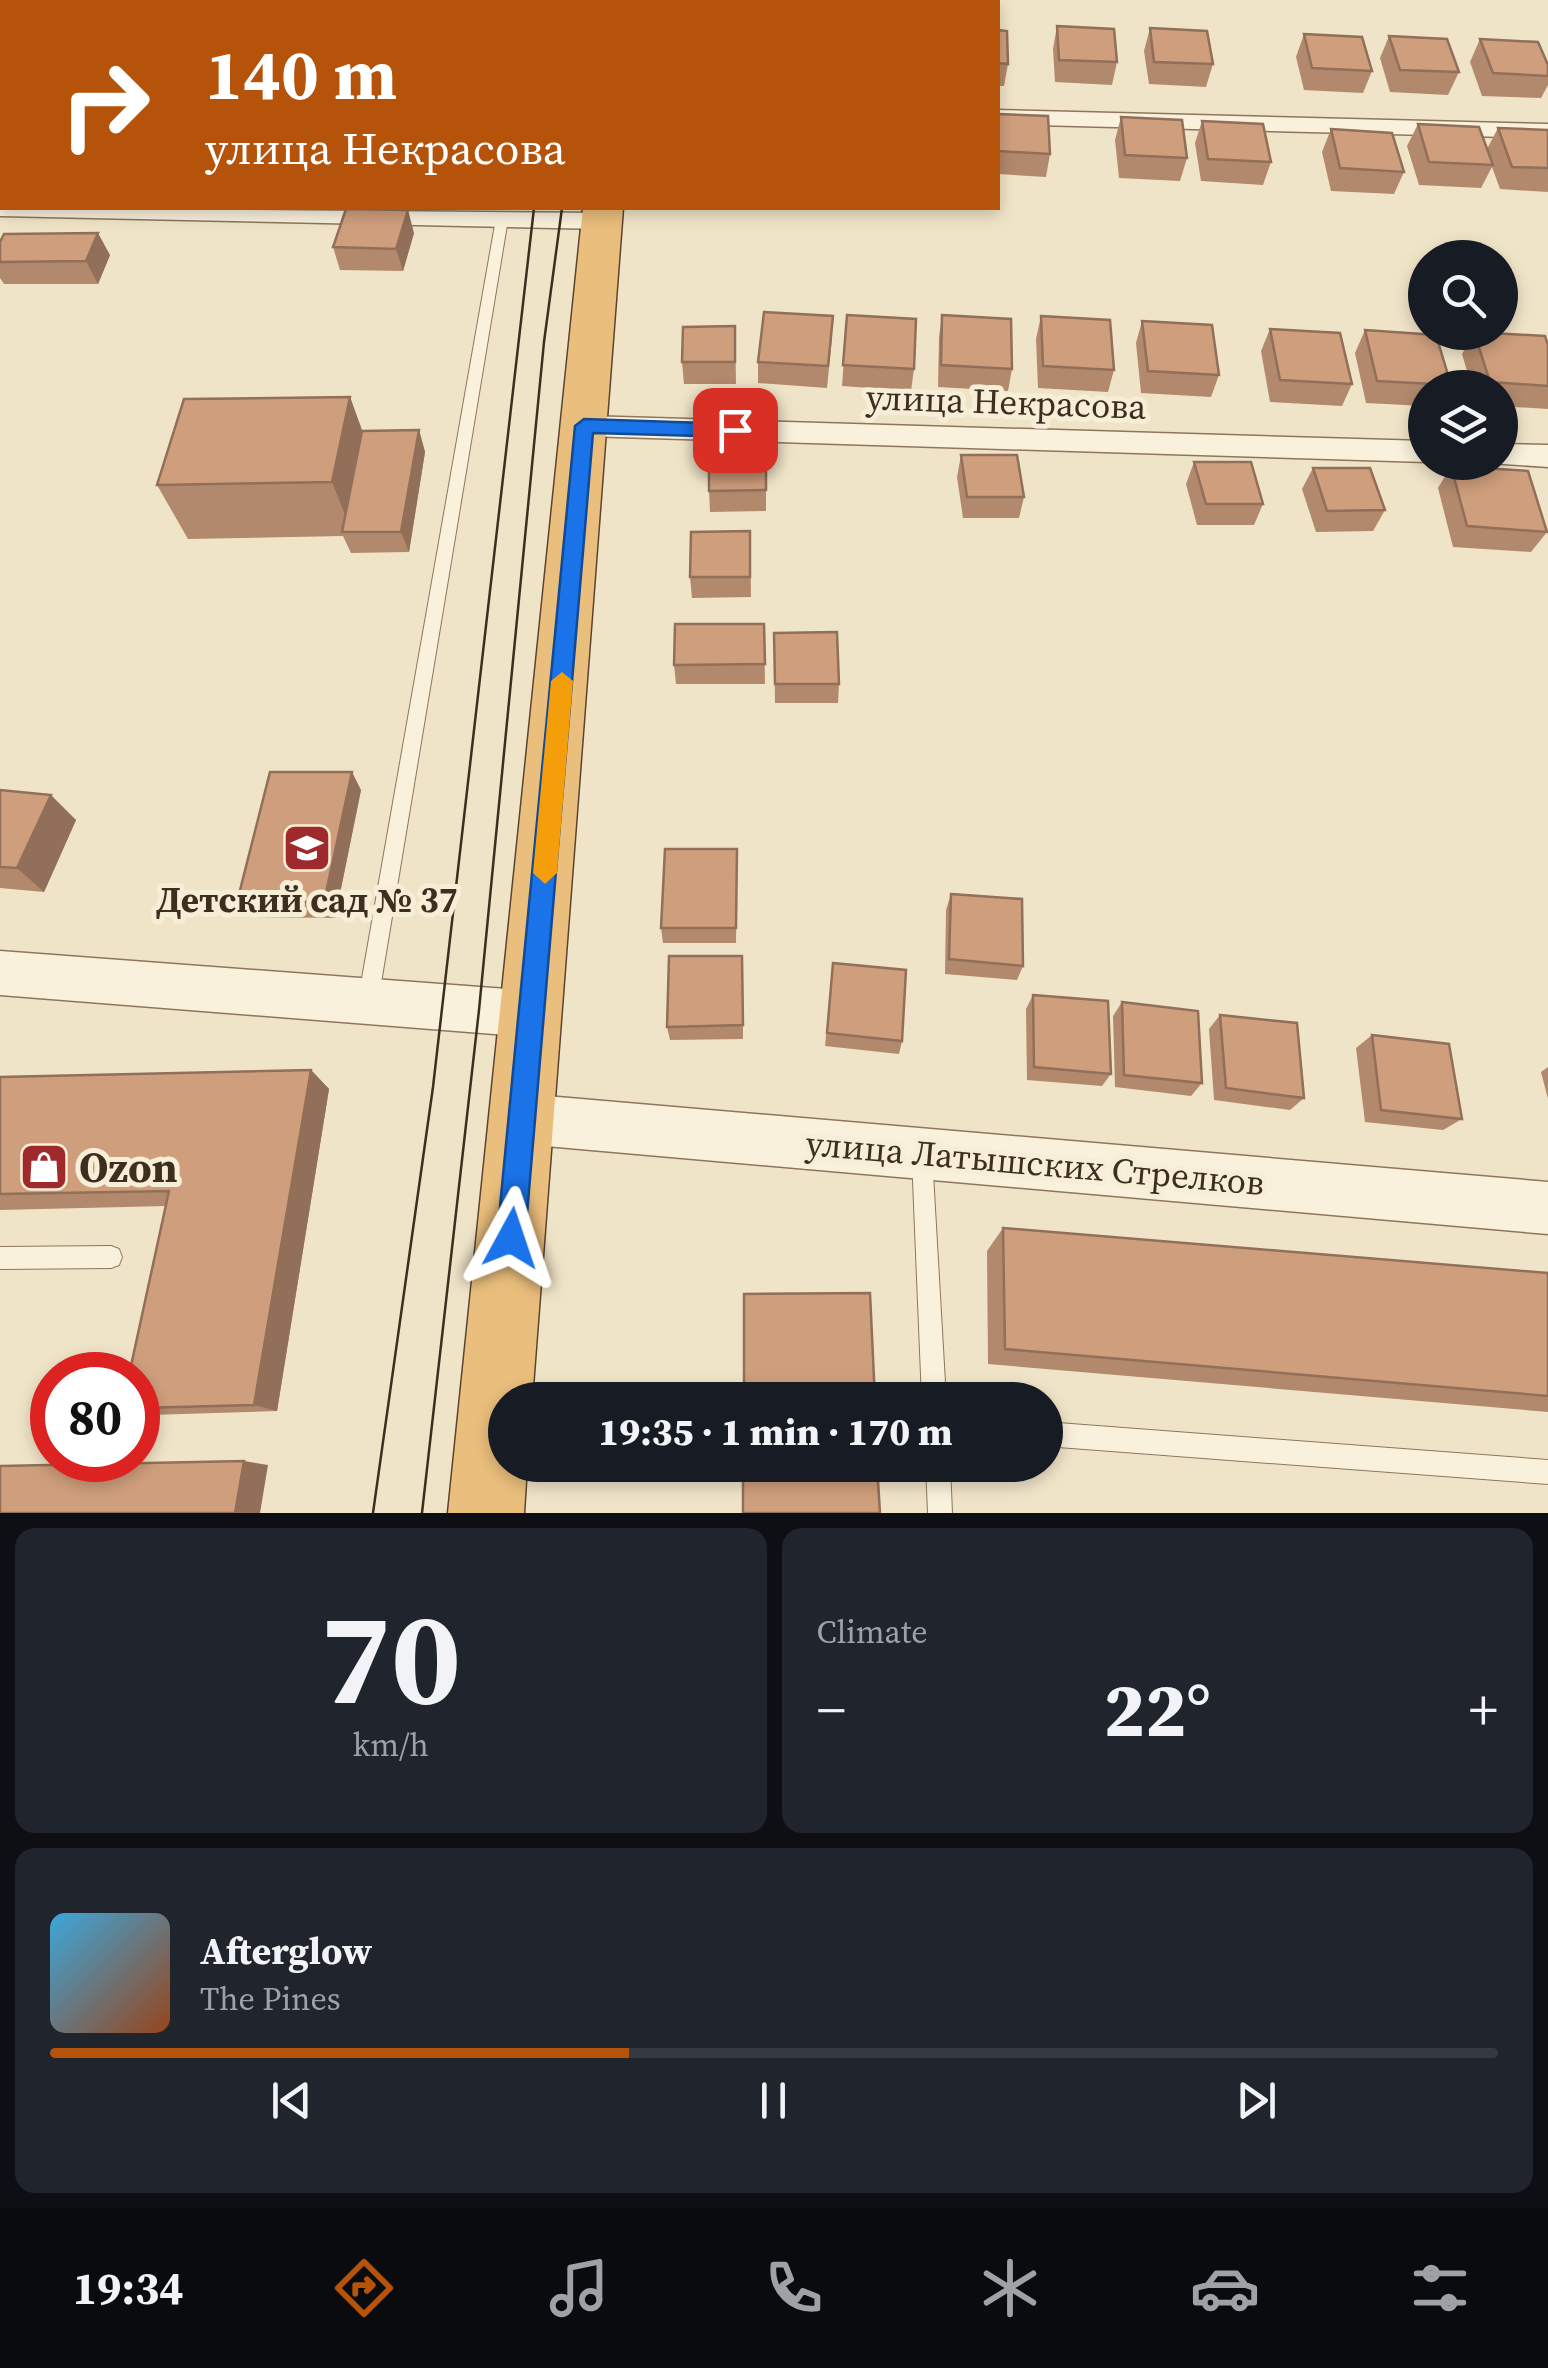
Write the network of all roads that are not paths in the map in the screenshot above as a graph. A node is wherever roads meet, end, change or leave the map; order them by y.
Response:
1 (1000, 116) edge
2 (1548, 131) edge
3 (108, 210) edge
4 (602, 214) edge
5 (502, 219) junction
6 (584, 426) junction
7 (1408, 451) edge
8 (1518, 455) edge
9 (1548, 456) edge
10 (0, 972) edge
11 (368, 1001) junction
12 (532, 1014) junction
13 (523, 1119) junction
14 (922, 1154) junction
15 (1548, 1208) edge
16 (111, 1257) dead end
17 (0, 1258) edge
18 (933, 1382) edge
19 (1063, 1435) edge
20 (1548, 1472) edge
21 (939, 1482) edge
22 (486, 1513) edge
23 (940, 1513) edge

1 - 2 street
3 - 5 street
4 - 5 street
4 - 6 highway
5 - 11 lane
6 - 7 street, улица Некрасова
6 - 12 highway
8 - 9 street
10 - 11 street
11 - 12 street
12 - 13 highway
13 - 14 street, улица Латышских Стрелков
13 - 22 highway
14 - 15 street, улица Латышских Стрелков
14 - 18 lane
16 - 17 lane
19 - 20 lane
21 - 23 lane

